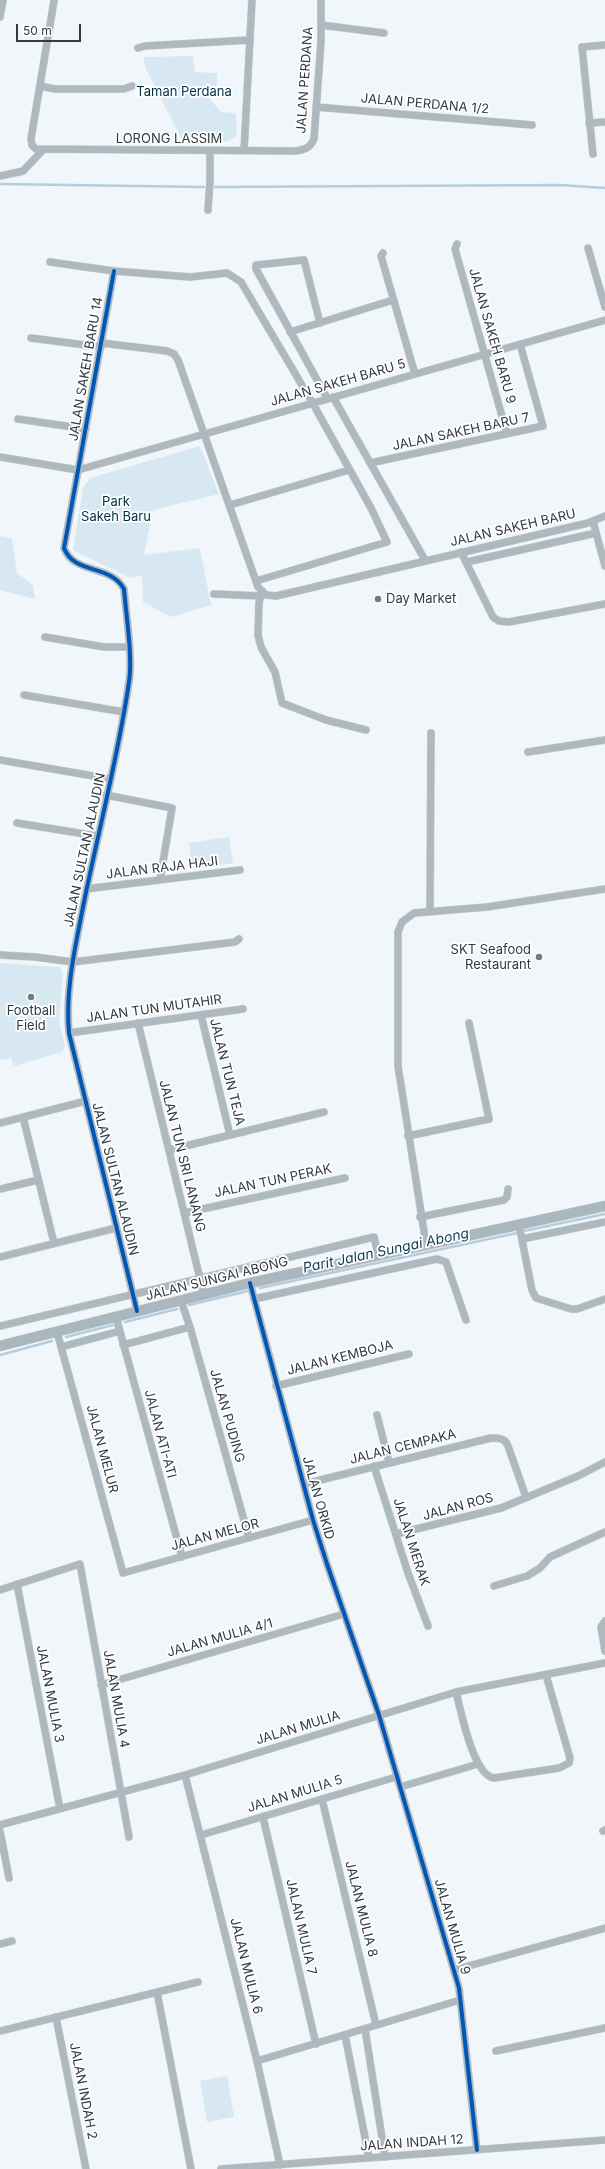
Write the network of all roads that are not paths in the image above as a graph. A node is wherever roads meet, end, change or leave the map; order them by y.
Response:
1 (3, 0) edge
2 (252, 0) edge
3 (321, 0) edge
4 (54, 1) dead end
5 (0, 17) edge
6 (321, 25) junction
7 (384, 33) dead end
8 (250, 40) junction
9 (605, 45) edge
10 (138, 48) dead end
11 (40, 86) junction
12 (132, 86) dead end
13 (316, 107) junction
14 (605, 122) edge
15 (589, 123) junction
16 (532, 125) dead end
17 (43, 150) junction
18 (210, 151) junction
19 (244, 151) junction
20 (296, 151) joint
21 (593, 154) dead end
22 (0, 176) edge
23 (208, 210) dead end
24 (457, 244) dead end
25 (588, 248) dead end
26 (383, 253) dead end
27 (50, 262) dead end
28 (114, 271) junction
29 (393, 300) junction
30 (605, 307) edge
31 (605, 320) edge
32 (320, 323) junction
33 (290, 332) junction
34 (31, 338) dead end
35 (520, 344) junction
36 (102, 345) junction
37 (486, 353) junction
38 (415, 374) junction
39 (330, 398) junction
40 (312, 402) junction
41 (18, 418) dead end
42 (86, 429) junction
43 (205, 434) junction
44 (507, 434) junction
45 (0, 457) edge
46 (370, 463) junction
47 (78, 470) junction
48 (349, 470) junction
49 (230, 505) junction
50 (605, 516) edge
51 (593, 521) junction
52 (596, 533) junction
53 (461, 552) junction
54 (425, 560) junction
55 (466, 562) junction
56 (605, 566) edge
57 (259, 589) junction
58 (214, 594) dead end
59 (605, 604) edge
60 (45, 637) dead end
61 (128, 647) junction
62 (24, 695) dead end
63 (124, 712) junction
64 (366, 730) dead end
65 (431, 732) dead end
66 (605, 740) edge
67 (528, 752) dead end
68 (0, 760) edge
69 (111, 779) junction
70 (106, 796) junction
71 (17, 823) dead end
72 (97, 836) junction
73 (240, 870) dead end
74 (160, 880) junction
75 (605, 889) edge
76 (86, 890) junction
77 (430, 912) junction
78 (239, 939) dead end
79 (0, 955) edge
80 (73, 962) junction
81 (243, 1009) dead end
82 (201, 1015) junction
83 (138, 1023) junction
84 (469, 1023) dead end
85 (69, 1033) junction
86 (86, 1101) junction
87 (324, 1112) dead end
88 (23, 1117) junction
89 (0, 1123) edge
90 (230, 1135) junction
91 (408, 1136) junction
92 (169, 1150) junction
93 (345, 1178) dead end
94 (38, 1180) junction
95 (0, 1189) edge
96 (508, 1189) dead end
97 (605, 1206) edge
98 (184, 1213) junction
99 (420, 1217) junction
100 (591, 1217) junction
101 (568, 1222) junction
102 (605, 1222) edge
103 (519, 1226) junction
104 (116, 1228) junction
105 (522, 1239) junction
106 (54, 1243) junction
107 (426, 1244) junction
108 (378, 1254) junction
109 (0, 1257) edge
110 (199, 1278) junction
111 (250, 1283) junction
112 (133, 1294) junction
113 (204, 1295) junction
114 (605, 1299) edge
115 (254, 1300) junction
116 (181, 1301) junction
117 (137, 1312) junction
118 (116, 1317) junction
119 (466, 1320) dead end
120 (0, 1326) edge
121 (190, 1327) junction
122 (57, 1332) junction
123 (120, 1332) junction
124 (123, 1345) junction
125 (0, 1346) edge
126 (61, 1347) junction
127 (409, 1354) dead end
128 (276, 1386) junction
129 (376, 1415) dead end
130 (389, 1462) junction
131 (605, 1462) edge
132 (374, 1466) junction
133 (304, 1484) junction
134 (526, 1497) junction
135 (314, 1520) junction
136 (605, 1532) edge
137 (396, 1534) junction
138 (249, 1538) junction
139 (182, 1556) junction
140 (123, 1573) joint
141 (17, 1584) junction
142 (494, 1586) dead end
143 (0, 1590) edge
144 (344, 1614) junction
145 (605, 1621) edge
146 (428, 1626) dead end
147 (605, 1651) edge
148 (605, 1663) edge
149 (546, 1675) junction
150 (101, 1685) junction
151 (456, 1692) junction
152 (379, 1715) junction
153 (478, 1764) junction
154 (185, 1775) junction
155 (396, 1777) junction
156 (400, 1788) junction
157 (120, 1792) junction
158 (322, 1799) junction
159 (60, 1809) junction
160 (263, 1816) junction
161 (0, 1826) edge
162 (0, 1831) edge
163 (201, 1835) junction
164 (129, 1837) dead end
165 (9, 1878) dead end
166 (605, 1928) edge
167 (12, 1941) dead end
168 (0, 1944) edge
169 (454, 1970) junction
170 (198, 1982) dead end
171 (157, 1992) junction
172 (460, 2000) junction
173 (56, 2017) junction
174 (376, 2025) junction
175 (605, 2028) edge
176 (365, 2029) junction
177 (0, 2031) edge
178 (345, 2035) junction
179 (316, 2044) junction
180 (496, 2051) dead end
181 (257, 2061) junction
182 (605, 2140) edge
183 (478, 2150) junction
184 (385, 2156) junction
185 (369, 2158) junction
186 (331, 2161) junction
187 (280, 2165) junction
188 (86, 2169) edge
189 (191, 2169) edge
190 (220, 2169) edge
191 (332, 2169) edge

1 - 5 street
2 - 8 street
3 - 6 street, JALAN PERDANA
4 - 11 street
6 - 7 street
6 - 13 street, JALAN PERDANA
8 - 10 street
8 - 19 street
9 - 15 street
11 - 12 street
11 - 17 street
13 - 16 street, JALAN PERDANA 1/2
13 - 20 street, JALAN PERDANA
14 - 15 street
15 - 21 street
17 - 18 street, LORONG LASSIM
17 - 22 street
18 - 19 street, LORONG LASSIM
18 - 23 street
19 - 20 street, LORONG LASSIM
24 - 37 street, JALAN SAKEH BARU 9
25 - 30 street
26 - 29 street
27 - 28 street
28 - 36 street, JALAN SAKEH BARU 14
28 - 40 street
29 - 32 street
29 - 38 street
31 - 35 street, JALAN SAKEH BARU 5
32 - 33 street
32 - 33 street
33 - 39 street
34 - 36 street
35 - 37 street, JALAN SAKEH BARU 5
35 - 44 street, JALAN SAKEH BARU 7
36 - 42 street, JALAN SAKEH BARU 14
36 - 43 street
37 - 38 street, JALAN SAKEH BARU 5
37 - 44 street, JALAN SAKEH BARU 9
38 - 39 street, JALAN SAKEH BARU 5
39 - 40 street, JALAN SAKEH BARU 5
39 - 46 street
40 - 43 street, JALAN SAKEH BARU 5
40 - 48 street
41 - 42 street
42 - 47 street, JALAN SAKEH BARU 14
43 - 47 street, JALAN SAKEH BARU 5
43 - 49 street
44 - 46 street, JALAN SAKEH BARU 7
45 - 47 street
46 - 54 street
47 - 61 street, JALAN SULTAN ALAUDIN
48 - 49 street
48 - 57 street
49 - 57 street
50 - 51 street, JALAN SAKEH BARU
51 - 52 street
51 - 53 street, JALAN SAKEH BARU
52 - 55 street
52 - 56 street
53 - 54 street, JALAN SAKEH BARU
53 - 55 street
54 - 57 street, JALAN SAKEH BARU
55 - 59 street
57 - 58 street
57 - 64 street
60 - 61 street
61 - 63 street, JALAN SULTAN ALAUDIN
62 - 63 street
63 - 69 street, JALAN SULTAN ALAUDIN
65 - 77 street
66 - 67 street
68 - 69 street
69 - 70 street, JALAN SULTAN ALAUDIN
70 - 72 street, JALAN SULTAN ALAUDIN
70 - 74 street
71 - 72 street
72 - 76 street, JALAN SULTAN ALAUDIN
73 - 74 street, JALAN RAJA HAJI
74 - 76 street, JALAN RAJA HAJI
75 - 77 street
76 - 80 street, JALAN SULTAN ALAUDIN
77 - 91 street
78 - 80 street
79 - 80 street
80 - 85 street, JALAN SULTAN ALAUDIN
81 - 82 street, JALAN TUN MUTAHIR
82 - 83 street, JALAN TUN MUTAHIR
82 - 90 street, JALAN TUN TEJA
83 - 85 street, JALAN TUN MUTAHIR
83 - 92 street, JALAN TUN SRI LANANG
84 - 91 street
85 - 86 street, JALAN SULTAN ALAUDIN
86 - 88 street
86 - 104 street, JALAN SULTAN ALAUDIN
87 - 90 street
88 - 89 street
88 - 94 street
90 - 92 street
91 - 99 street
92 - 98 street, JALAN TUN SRI LANANG
93 - 98 street, JALAN TUN PERAK
94 - 95 street
94 - 106 street
96 - 99 street
97 - 100 street, JALAN SUNGAI ABONG
98 - 110 street, JALAN TUN SRI LANANG
99 - 107 street
100 - 101 street, JALAN SUNGAI ABONG
100 - 101 street
100 - 102 street
101 - 103 street, JALAN SUNGAI ABONG
101 - 105 street
103 - 105 street
103 - 107 street, JALAN SUNGAI ABONG
104 - 106 street
104 - 112 street, JALAN SULTAN ALAUDIN
105 - 114 street
106 - 109 street
107 - 108 street, JALAN SUNGAI ABONG
108 - 110 street
108 - 111 street, JALAN SUNGAI ABONG
110 - 112 street
110 - 113 street, JALAN TUN SRI LANANG
111 - 113 street, JALAN SUNGAI ABONG
111 - 115 street, JALAN ORKID
112 - 117 street, JALAN SULTAN ALAUDIN
112 - 120 street
113 - 116 street, JALAN SUNGAI ABONG
115 - 119 street
115 - 128 street, JALAN ORKID
116 - 117 street, JALAN SUNGAI ABONG
116 - 121 street, JALAN PUDING
117 - 118 street, JALAN SUNGAI ABONG
118 - 122 street, JALAN SUNGAI ABONG
118 - 123 street, JALAN ATI-ATI
121 - 124 street
121 - 138 street, JALAN PUDING
122 - 125 street, JALAN SUNGAI ABONG
122 - 126 street, JALAN MELUR
123 - 124 street, JALAN ATI-ATI
123 - 126 street
124 - 139 street, JALAN ATI-ATI
126 - 140 street, JALAN MELUR
127 - 128 street, JALAN KEMBOJA
128 - 133 street, JALAN ORKID
129 - 130 street
130 - 132 street, JALAN CEMPAKA
130 - 134 street, JALAN CEMPAKA
131 - 134 street, JALAN ROS
132 - 133 street, JALAN CEMPAKA
132 - 137 street, JALAN MERAK
133 - 135 street, JALAN ORKID
134 - 137 street, JALAN ROS
135 - 138 street, JALAN MELOR
135 - 144 street, JALAN ORKID
136 - 142 street
137 - 146 street, JALAN MERAK
138 - 139 street, JALAN MELOR
139 - 140 street, JALAN MELOR
141 - 143 street
141 - 150 street, JALAN MULIA 4
141 - 159 street, JALAN MULIA 3
144 - 150 street, JALAN MULIA 4/1
144 - 152 street, JALAN ORKID
145 - 147 street
148 - 149 street, JALAN MULIA
149 - 151 street, JALAN MULIA
149 - 153 street
150 - 157 street, JALAN MULIA 4
151 - 152 street, JALAN MULIA
151 - 153 street
152 - 154 street, JALAN MULIA
152 - 155 street, JALAN MULIA 9
153 - 156 street
154 - 157 street, JALAN MULIA
154 - 163 street, JALAN MULIA 6
155 - 156 street, JALAN MULIA 9
155 - 158 street, JALAN MULIA 5
156 - 169 street, JALAN MULIA 9
157 - 159 street, JALAN MULIA
157 - 164 street, JALAN MULIA 4
158 - 160 street, JALAN MULIA 5
158 - 174 street, JALAN MULIA 8
159 - 161 street, JALAN MULIA
160 - 163 street, JALAN MULIA 5
160 - 179 street, JALAN MULIA 7
162 - 165 street
163 - 181 street, JALAN MULIA 6
166 - 169 street
167 - 168 street
169 - 172 street, JALAN MULIA 9
170 - 171 street
171 - 173 street
171 - 189 street
172 - 174 street
172 - 183 street, JALAN MULIA 9
173 - 177 street
173 - 188 street, JALAN INDAH 2
174 - 176 street
175 - 180 street
176 - 178 street
176 - 184 street
178 - 179 street
178 - 185 street
179 - 181 street
181 - 187 street, JALAN MULIA 6
182 - 183 street, JALAN INDAH 12
183 - 184 street, JALAN INDAH 12
184 - 185 street, JALAN INDAH 12
185 - 186 street, JALAN INDAH 12
186 - 187 street, JALAN INDAH 12
186 - 191 street
187 - 190 street, JALAN INDAH 12

